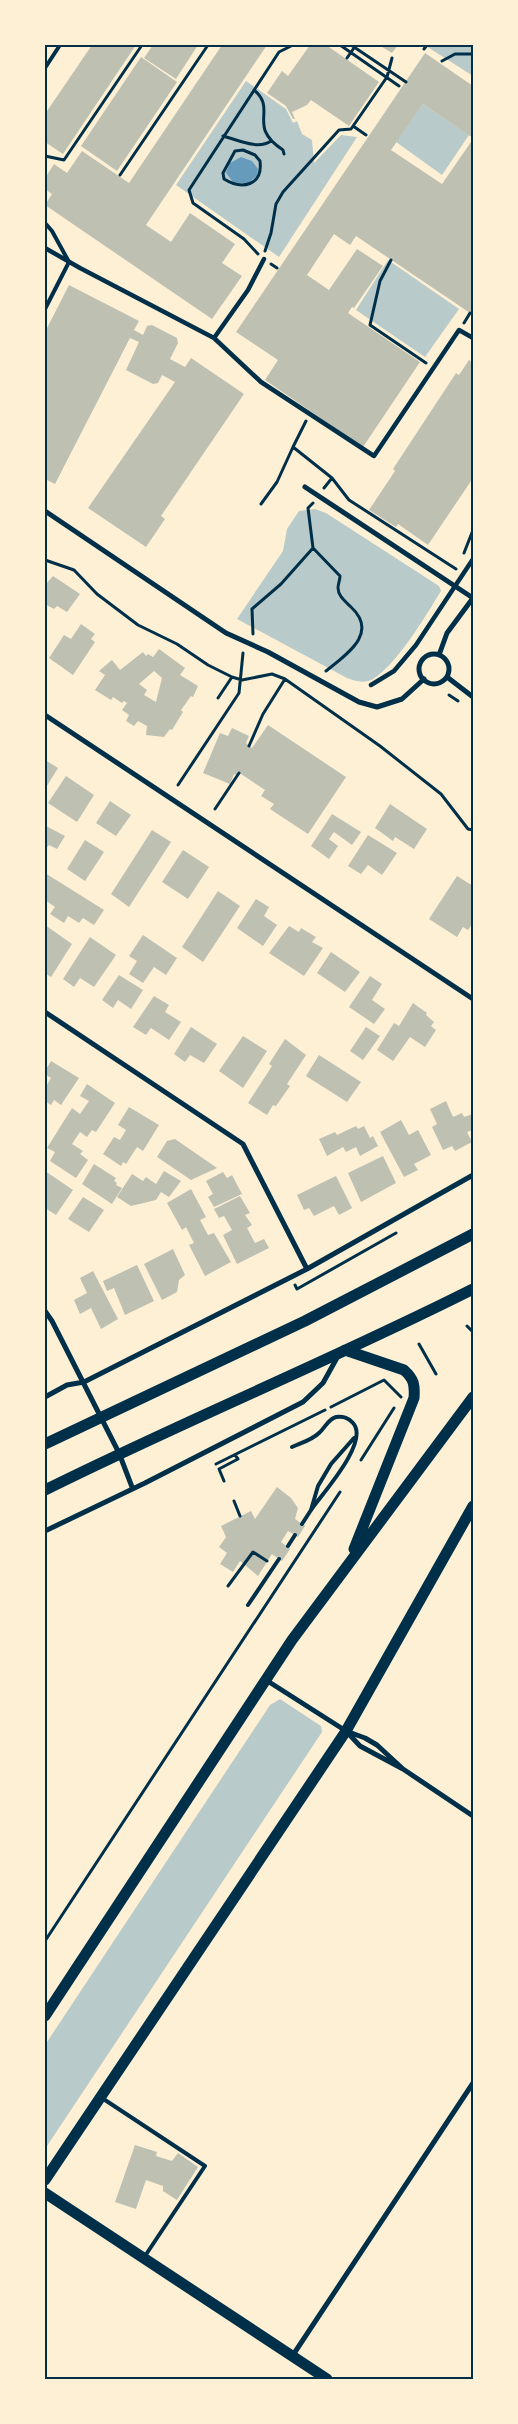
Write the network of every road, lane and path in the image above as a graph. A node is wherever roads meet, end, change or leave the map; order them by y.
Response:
1 (60, 45) edge
2 (142, 45) edge
3 (208, 45) edge
4 (293, 45) edge
5 (340, 45) edge
6 (354, 46) edge
7 (473, 54) edge
8 (347, 58) dead end
9 (392, 58) dead end
10 (442, 61) dead end
11 (45, 68) edge
12 (387, 77) junction
13 (406, 82) dead end
14 (399, 86) dead end
15 (254, 90) junction
16 (353, 126) junction
17 (366, 135) dead end
18 (224, 136) junction
19 (271, 142) junction
20 (252, 144) junction
21 (250, 153) junction
22 (284, 154) dead end
23 (45, 156) edge
24 (120, 175) dead end
25 (45, 223) edge
26 (45, 248) edge
27 (264, 259) junction
28 (392, 260) dead end
29 (69, 262) junction
30 (45, 310) edge
31 (214, 338) junction
32 (473, 338) edge
33 (433, 368) junction
34 (309, 414) junction
35 (293, 447) junction
36 (332, 478) junction
37 (305, 487) dead end
38 (319, 495) junction
39 (261, 504) dead end
40 (45, 512) edge
41 (473, 530) edge
42 (313, 548) junction
43 (473, 559) edge
44 (45, 560) edge
45 (457, 570) junction
46 (463, 574) junction
47 (455, 586) junction
48 (473, 598) edge
49 (249, 644) junction
50 (439, 654) junction
51 (326, 671) dead end
52 (447, 677) junction
53 (232, 678) junction
54 (285, 679) junction
55 (424, 679) junction
56 (242, 680) junction
57 (372, 685) dead end
58 (473, 697) edge
59 (218, 698) dead end
60 (45, 715) edge
61 (250, 746) dead end
62 (239, 773) dead end
63 (178, 785) dead end
64 (215, 809) dead end
65 (473, 830) edge
66 (473, 998) edge
67 (45, 1012) edge
68 (473, 1175) edge
69 (473, 1230) edge
70 (473, 1234) edge
71 (461, 1240) junction
72 (307, 1268) junction
73 (473, 1289) edge
74 (45, 1311) edge
75 (467, 1326) dead end
76 (473, 1332) edge
77 (419, 1344) dead end
78 (342, 1351) junction
79 (436, 1374) dead end
80 (84, 1382) junction
81 (415, 1383) junction
82 (45, 1397) edge
83 (401, 1397) junction
84 (473, 1397) edge
85 (101, 1416) junction
86 (357, 1434) junction
87 (45, 1444) edge
88 (292, 1448) dead end
89 (119, 1453) junction
90 (235, 1454) junction
91 (216, 1464) dead end
92 (358, 1464) dead end
93 (224, 1481) dead end
94 (132, 1488) junction
95 (342, 1488) dead end
96 (45, 1490) edge
97 (234, 1501) dead end
98 (311, 1510) junction
99 (472, 1510) edge
100 (240, 1516) dead end
101 (302, 1524) dead end
102 (45, 1531) edge
103 (295, 1535) dead end
104 (288, 1546) dead end
105 (279, 1559) dead end
106 (348, 1564) junction
107 (275, 1566) junction
108 (228, 1586) dead end
109 (248, 1605) dead end
110 (266, 1680) junction
111 (346, 1731) junction
112 (403, 1769) junction
113 (473, 1816) edge
114 (45, 1941) edge
115 (45, 2016) edge
116 (473, 2083) edge
117 (102, 2098) junction
118 (45, 2180) edge
119 (45, 2193) edge
120 (144, 2257) junction
121 (293, 2356) junction
122 (327, 2379) edge

1 - 11 lane
2 - 23 path
3 - 24 path
4 - 15 path
5 - 12 path
6 - 8 path
6 - 13 path
7 - 10 path
9 - 12 path
12 - 14 path
12 - 16 path
15 - 18 path
15 - 19 path
16 - 17 path
16 - 27 path
18 - 20 path
18 - 27 path
19 - 20 path
19 - 22 path
20 - 21 path
21 - 21 path
25 - 29 lane
26 - 29 street
27 - 31 street
28 - 33 path
29 - 30 lane
29 - 31 street
31 - 34 street
32 - 33 street
33 - 34 street
34 - 35 path
35 - 36 path
35 - 39 path
36 - 38 path
36 - 45 path
37 - 38 street
38 - 42 path
38 - 47 street
40 - 49 street
41 - 45 path
42 - 49 path
42 - 51 path
43 - 46 street
44 - 53 path
45 - 46 path
46 - 47 street
47 - 48 street
47 - 57 street
48 - 50 street
49 - 55 street
49 - 56 path
50 - 52 street
50 - 55 street
52 - 55 street
52 - 58 street
53 - 56 path
53 - 59 path
54 - 56 path
54 - 61 path
54 - 65 path
56 - 63 path
60 - 66 street
62 - 64 path
67 - 72 street
68 - 72 street
69 - 71 main road
70 - 71 main road
71 - 85 main road
72 - 80 street
73 - 78 main road
74 - 80 street
75 - 76 path
77 - 79 path
78 - 81 main road
78 - 89 main road
78 - 94 street
80 - 82 street
80 - 85 street
81 - 83 path
81 - 106 main road
83 - 90 path
83 - 92 path
84 - 106 main road
85 - 87 main road
85 - 89 street
86 - 88 lane
86 - 98 lane
86 - 98 lane
89 - 94 street
89 - 96 main road
90 - 91 path
90 - 93 path
94 - 102 street
95 - 114 path
97 - 100 path
98 - 101 lane
99 - 111 main road
103 - 104 lane
105 - 107 lane
106 - 110 main road
107 - 108 path
107 - 109 lane
110 - 111 street
110 - 115 main road
111 - 112 street
111 - 112 street
111 - 117 main road
112 - 113 street
116 - 121 street
117 - 118 main road
117 - 120 lane
119 - 120 main road
120 - 121 main road
121 - 122 main road

